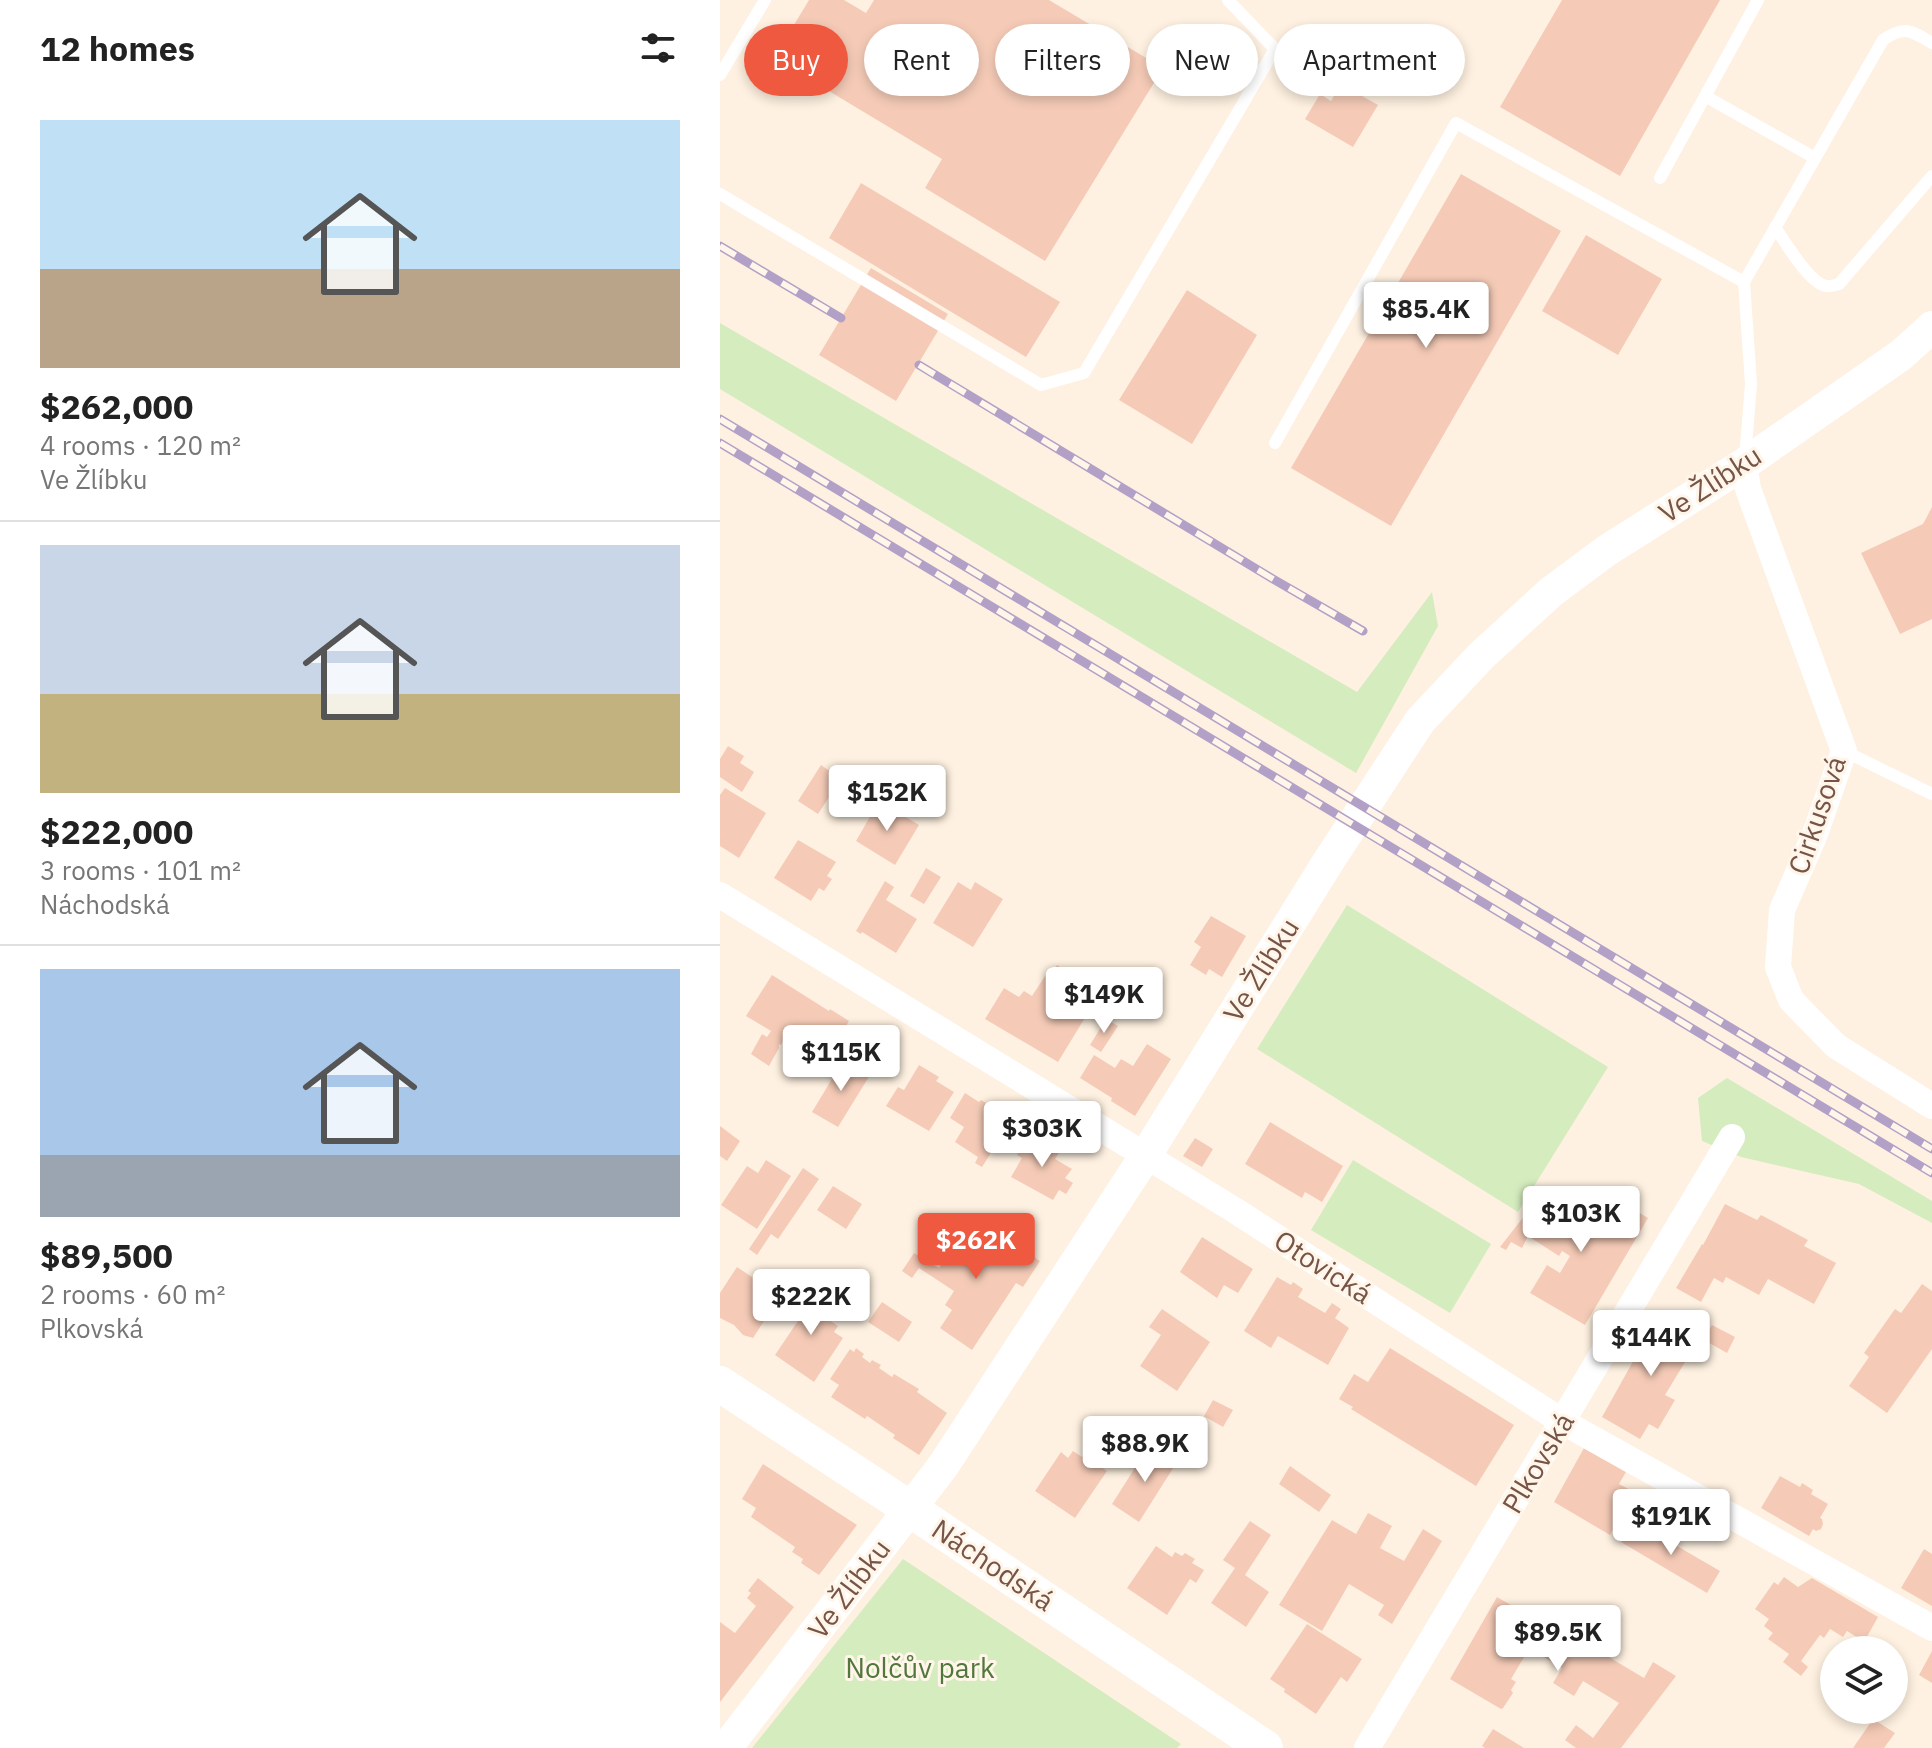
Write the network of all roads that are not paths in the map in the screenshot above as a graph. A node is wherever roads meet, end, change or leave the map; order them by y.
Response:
1 (765, 0) edge
2 (1228, 0) edge
3 (1758, 0) edge
4 (1932, 43) edge
5 (720, 75) edge
6 (1705, 96) junction
7 (1815, 158) junction
8 (1932, 176) edge
9 (1660, 178) dead end
10 (720, 194) edge
11 (1775, 227) junction
12 (1744, 282) junction
13 (1932, 327) edge
14 (1275, 443) dead end
15 (1744, 464) junction
16 (1844, 751) junction
17 (1932, 794) edge
18 (723, 903) edge
19 (1932, 1106) edge
20 (1732, 1137) dead end
21 (1146, 1155) junction
22 (720, 1384) edge
23 (1563, 1422) junction
24 (910, 1509) junction
25 (1932, 1628) edge
26 (726, 1748) edge
27 (1265, 1748) edge
28 (1367, 1748) edge

1 - 5 lane
2 - 10 lane
3 - 6 lane
4 - 7 lane
6 - 7 lane
6 - 9 lane
7 - 11 lane
8 - 11 lane
11 - 12 lane
12 - 14 lane
12 - 15 lane
13 - 15 street, Ve Žlíbku
15 - 16 street, Cirkusová
15 - 21 street, Ve Žlíbku
16 - 17 lane
16 - 19 street, Cirkusová
18 - 21 street, Otovická
20 - 23 street, Plkovská
21 - 23 street, Otovická
21 - 24 street, Ve Žlíbku
22 - 24 main road, Náchodská
23 - 25 street, Otovická
23 - 28 street, Plkovská
24 - 26 street, Ve Žlíbku
24 - 27 main road, Náchodská

